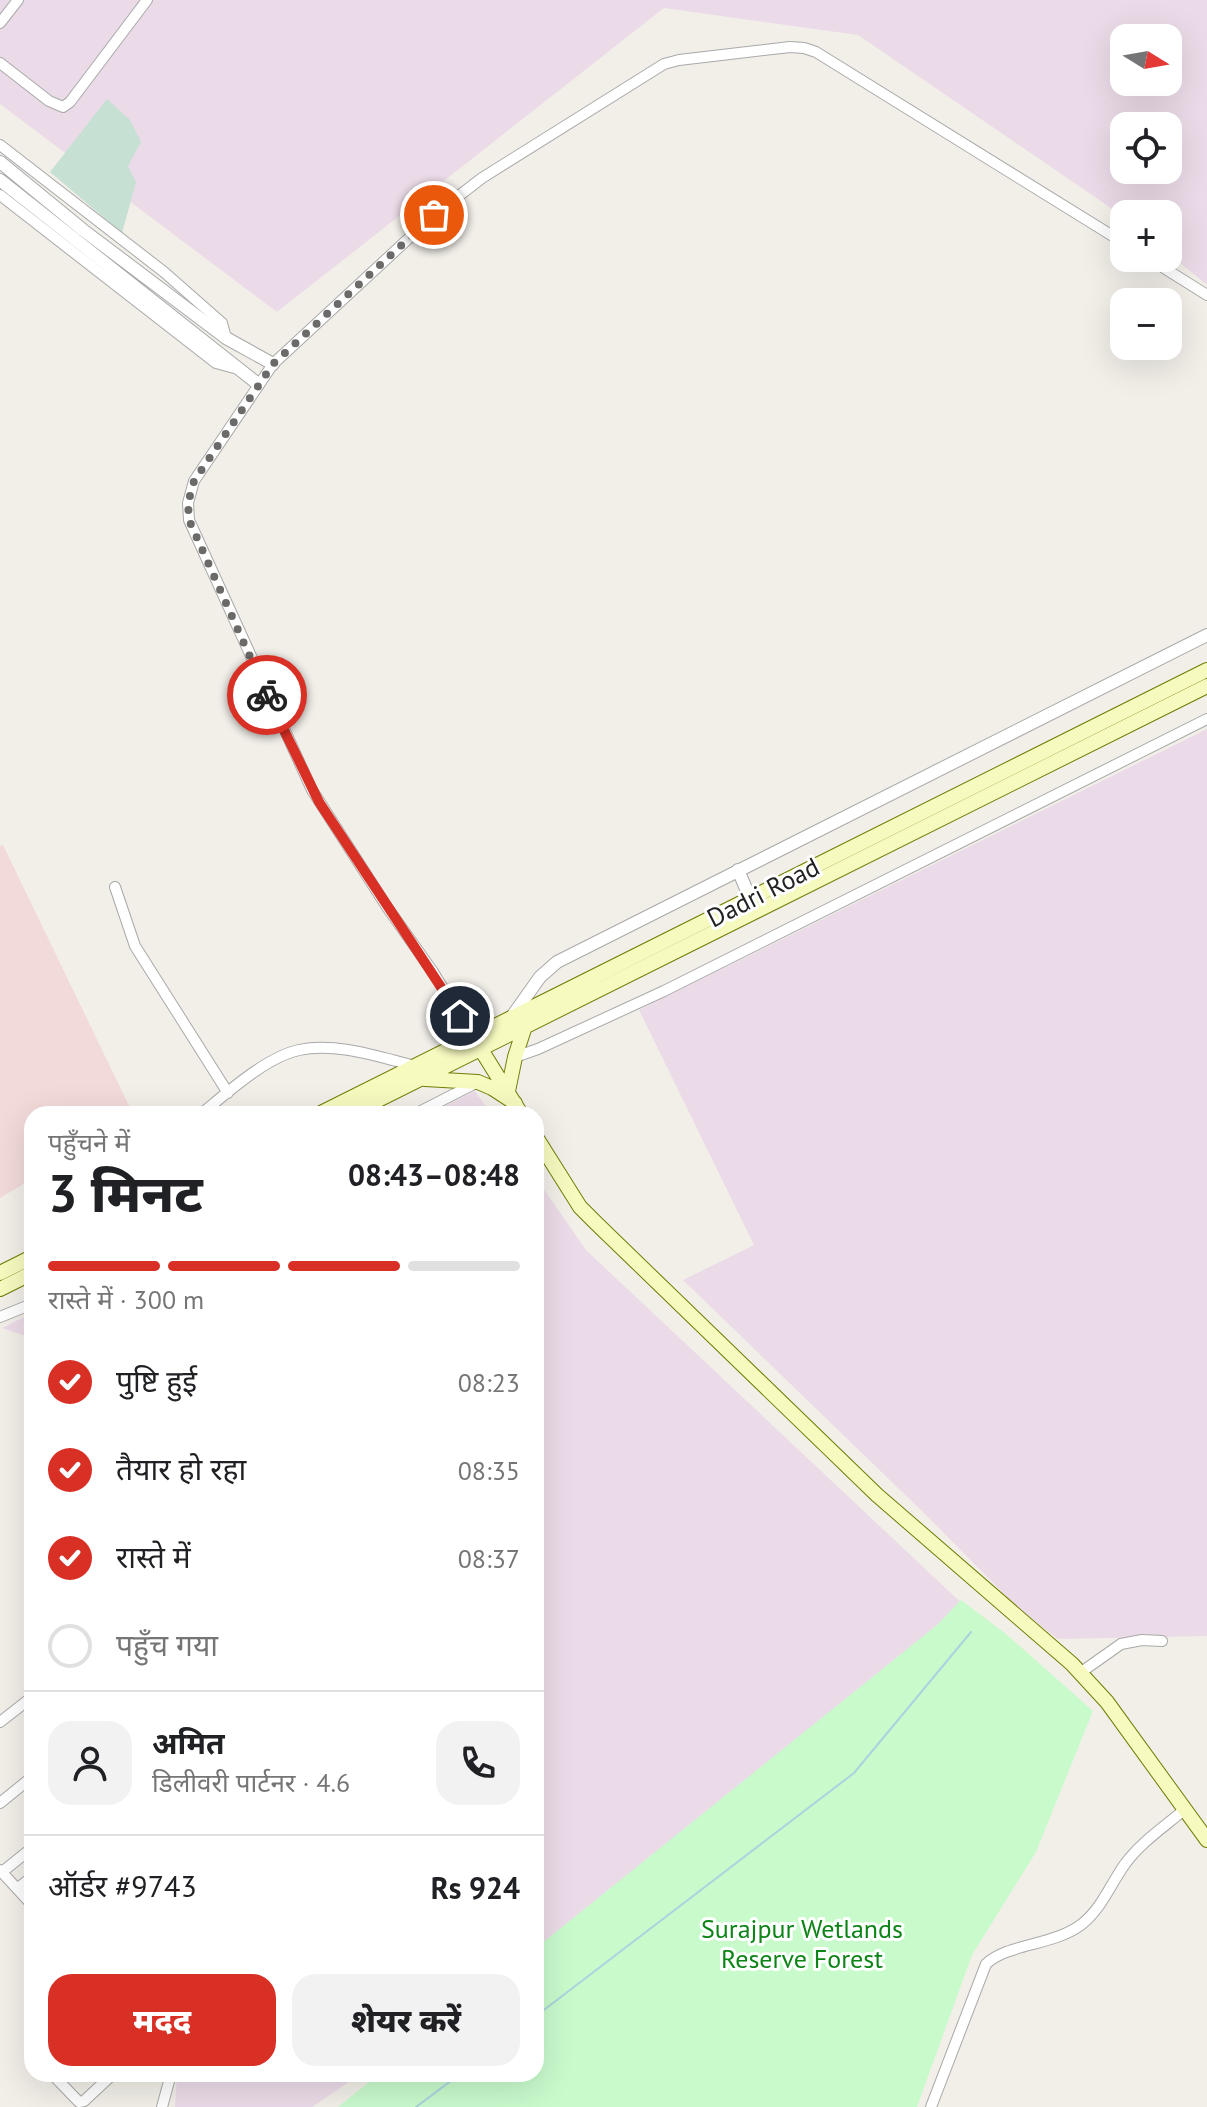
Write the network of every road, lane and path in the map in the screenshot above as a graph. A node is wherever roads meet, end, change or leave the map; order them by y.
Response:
1 (18, 0) edge
2 (147, 0) edge
3 (0, 23) edge
4 (0, 63) edge
5 (0, 145) edge
6 (0, 162) edge
7 (0, 180) edge
8 (0, 195) edge
9 (1110, 234) edge
10 (1170, 272) edge
11 (1207, 295) edge
12 (226, 338) junction
13 (273, 364) junction
14 (238, 369) junction
15 (258, 384) junction
16 (1207, 635) edge
17 (1207, 670) edge
18 (1207, 686) edge
19 (1207, 719) edge
20 (738, 870) junction
21 (115, 887) dead end
22 (750, 898) junction
23 (511, 1018) junction
24 (525, 1026) junction
25 (476, 1043) junction
26 (515, 1057) junction
27 (418, 1072) junction
28 (478, 1082) junction
29 (228, 1093) junction
30 (515, 1103) edge
31 (211, 1106) edge
32 (338, 1106) edge
33 (363, 1106) edge
34 (431, 1106) edge
35 (544, 1150) edge
36 (24, 1261) edge
37 (0, 1273) edge
38 (24, 1277) edge
39 (0, 1289) edge
40 (24, 1307) edge
41 (0, 1317) edge
42 (1162, 1641) dead end
43 (1080, 1673) junction
44 (24, 1703) edge
45 (0, 1722) edge
46 (24, 1784) edge
47 (0, 1803) edge
48 (1184, 1810) junction
49 (1207, 1840) edge
50 (24, 1854) edge
51 (1, 1871) edge
52 (24, 1883) edge
53 (17, 1889) junction
54 (24, 1896) edge
55 (59, 2082) edge
56 (104, 2082) edge
57 (169, 2082) edge
58 (162, 2107) edge
59 (931, 2107) edge

1 - 3 street
2 - 4 street
5 - 12 street
6 - 12 street
7 - 14 street
8 - 14 street
9 - 13 street
10 - 11 street
12 - 13 street
13 - 15 street
14 - 15 street
15 - 25 street
16 - 20 street
17 - 22 main road, Dadri Road
18 - 24 main road, Dadri Road
19 - 26 street
20 - 22 street
20 - 23 street
21 - 29 street
22 - 23 main road, Dadri Road
23 - 25 main road, Dadri Road
24 - 25 main road, Dadri Road
24 - 26 main road
25 - 27 main road, Dadri Road
25 - 30 main road
26 - 30 main road
27 - 28 main road
27 - 29 street
27 - 32 main road, Dadri Road
27 - 33 main road, Dadri Road
28 - 30 main road
28 - 34 street
29 - 31 street
35 - 43 main road
36 - 37 main road
38 - 39 main road
40 - 41 street
42 - 43 street
43 - 48 main road
44 - 45 street
46 - 47 street
48 - 49 main road
48 - 59 street
50 - 51 street
51 - 53 street
52 - 53 street
53 - 54 street
55 - 56 street
57 - 58 street

